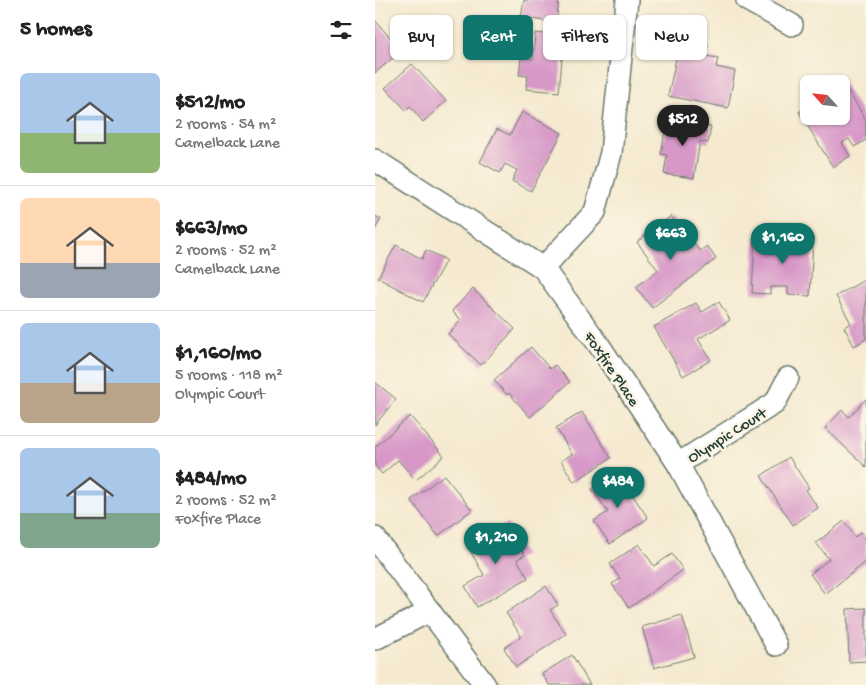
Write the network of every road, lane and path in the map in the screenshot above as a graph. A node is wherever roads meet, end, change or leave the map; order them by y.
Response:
1 (627, 0) edge
2 (747, 0) edge
3 (792, 25) dead end
4 (375, 160) edge
5 (543, 268) junction
6 (788, 378) dead end
7 (678, 464) junction
8 (375, 538) edge
9 (430, 611) junction
10 (375, 639) edge
11 (776, 645) dead end
12 (485, 685) edge

1 - 5 street
2 - 3 street
4 - 5 street, Foxfire Place
5 - 7 street, Foxfire Place
6 - 7 street, Olympic Court
7 - 11 street, Foxfire Place
8 - 9 street
9 - 10 street
9 - 12 street

